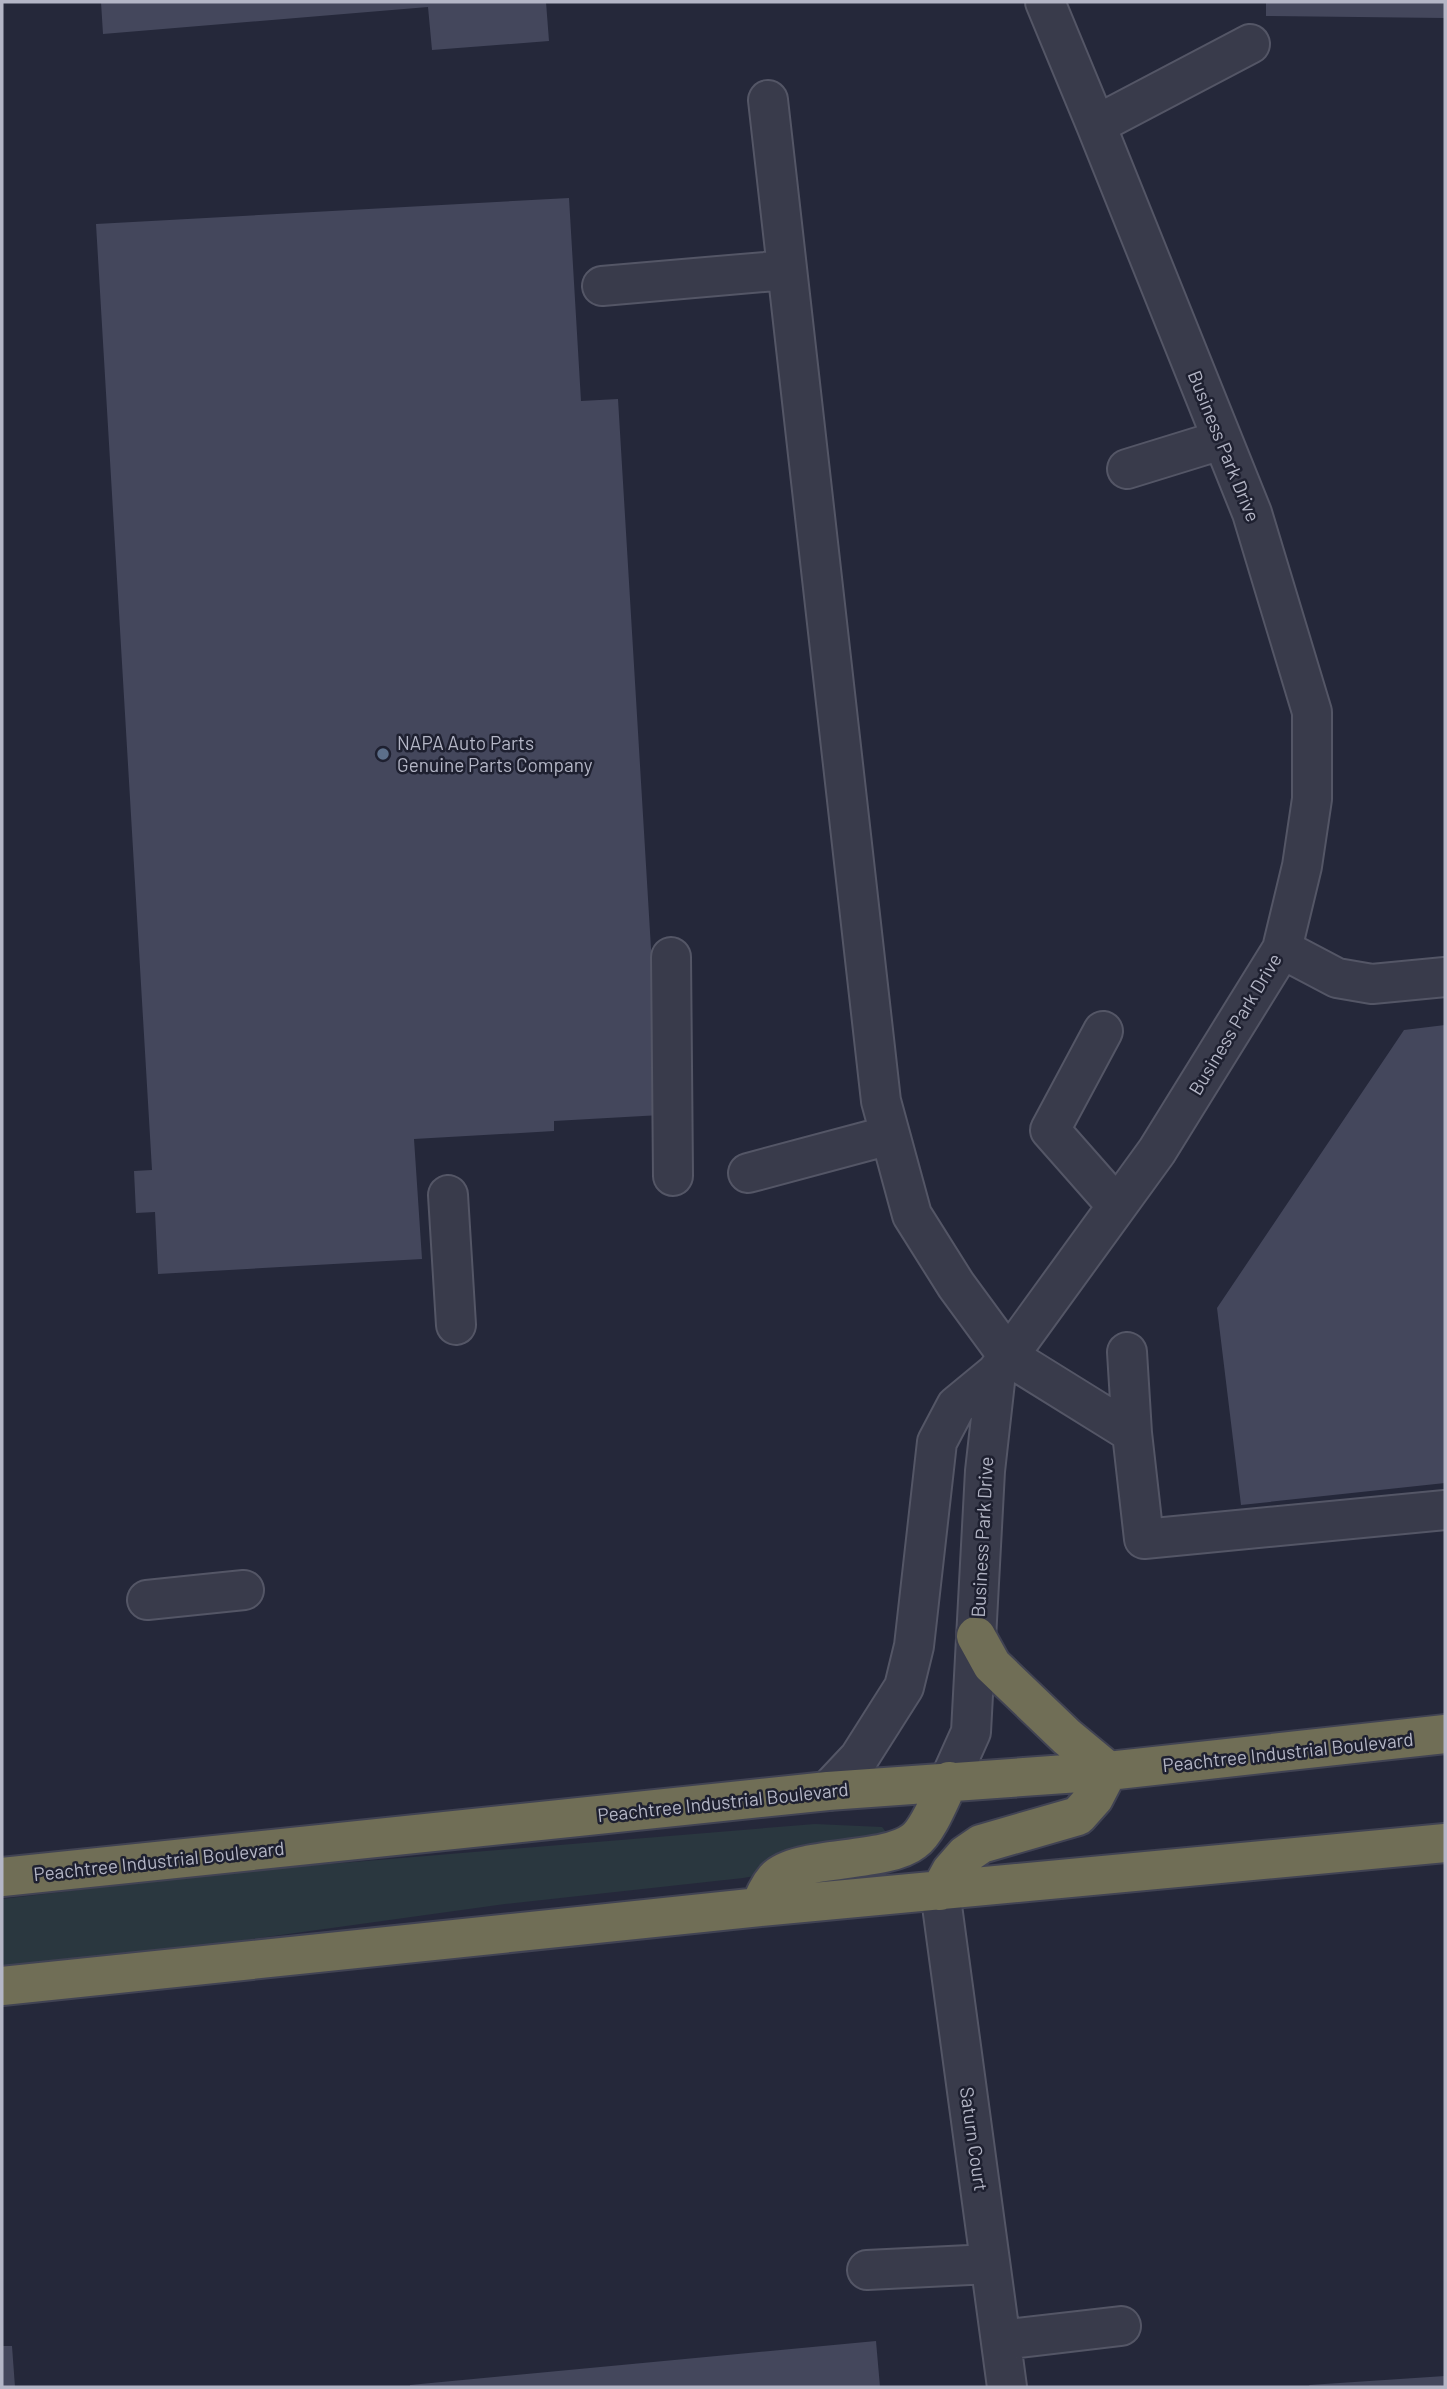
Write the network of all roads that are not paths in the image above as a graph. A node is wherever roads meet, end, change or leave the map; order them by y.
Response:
1 (1045, 2) edge
2 (1250, 44) dead end
3 (768, 100) dead end
4 (1096, 124) junction
5 (787, 270) junction
6 (602, 286) dead end
7 (1221, 440) junction
8 (1127, 469) dead end
9 (1282, 949) junction
10 (671, 957) dead end
11 (1445, 977) edge
12 (1103, 1031) dead end
13 (890, 1135) junction
14 (748, 1173) dead end
15 (673, 1176) dead end
16 (448, 1195) dead end
17 (1116, 1206) junction
18 (456, 1325) dead end
19 (1128, 1352) dead end
20 (1002, 1364) junction
21 (1132, 1433) junction
22 (1445, 1510) edge
23 (244, 1590) dead end
24 (147, 1600) dead end
25 (976, 1636) junction
26 (1445, 1734) edge
27 (1108, 1771) junction
28 (949, 1781) junction
29 (828, 1791) junction
30 (1445, 1843) edge
31 (2, 1877) edge
32 (940, 1891) junction
33 (760, 1907) junction
34 (2, 1986) edge
35 (990, 2264) junction
36 (867, 2270) dead end
37 (1121, 2326) dead end
38 (1001, 2340) junction
39 (1007, 2387) edge

1 - 4 street, Business Park Drive
2 - 4 street
3 - 5 street
4 - 7 street, Business Park Drive
5 - 6 street
5 - 13 street
7 - 8 street
7 - 9 street, Business Park Drive
9 - 11 street
9 - 17 street, Business Park Drive
10 - 15 street
12 - 17 street
13 - 14 street
13 - 20 street
16 - 18 street
17 - 20 street, Business Park Drive
19 - 21 street
20 - 21 street
20 - 25 street, Business Park Drive
20 - 29 street
21 - 22 street
23 - 24 street
25 - 27 highway
25 - 28 street, Business Park Drive
26 - 27 highway, Peachtree Industrial Boulevard
27 - 28 highway, Peachtree Industrial Boulevard
27 - 32 highway
28 - 29 highway, Peachtree Industrial Boulevard
28 - 33 highway
29 - 31 highway, Peachtree Industrial Boulevard
30 - 32 highway
32 - 33 highway
32 - 35 street, Saturn Court
33 - 34 highway
35 - 36 street
35 - 38 street, Saturn Court
37 - 38 street
38 - 39 street, Saturn Court

